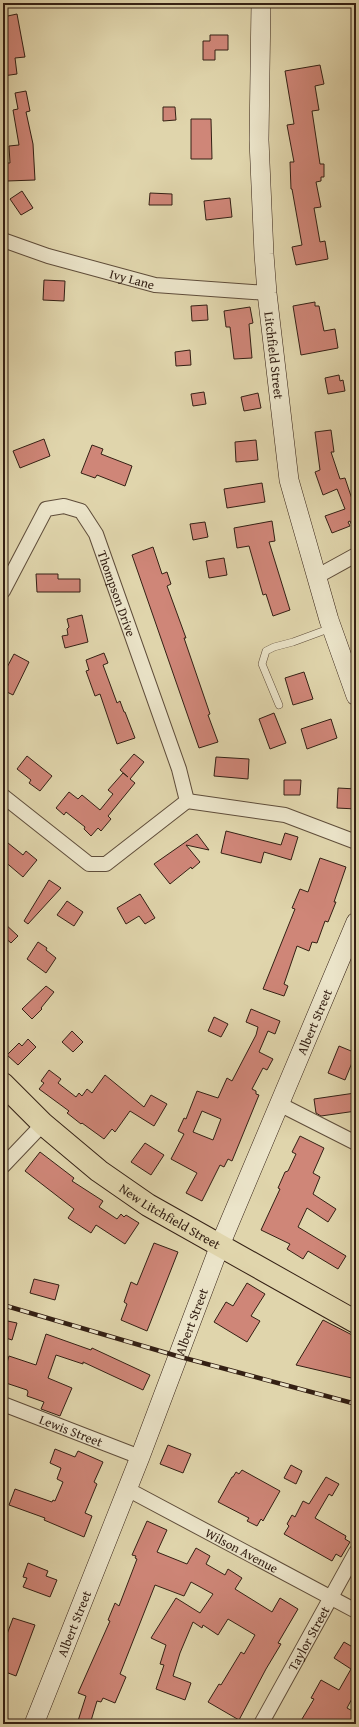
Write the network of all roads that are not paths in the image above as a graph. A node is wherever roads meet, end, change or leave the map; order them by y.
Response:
1 (261, 3) edge
2 (3, 240) edge
3 (267, 293) junction
4 (356, 555) edge
5 (316, 577) junction
6 (3, 591) edge
7 (332, 628) junction
8 (356, 696) edge
9 (279, 705) dead end
10 (3, 796) edge
11 (187, 801) junction
12 (356, 842) edge
13 (356, 922) edge
14 (3, 1084) edge
15 (279, 1104) junction
16 (42, 1124) junction
17 (356, 1144) edge
18 (3, 1166) edge
19 (220, 1245) junction
20 (356, 1322) edge
21 (3, 1404) edge
22 (140, 1457) junction
23 (127, 1489) junction
24 (356, 1552) edge
25 (331, 1598) junction
26 (356, 1611) edge
27 (34, 1724) edge
28 (261, 1724) edge

1 - 3 street, Litchfield Street
2 - 3 street, Ivy Lane
3 - 5 street, Litchfield Street
4 - 5 street
5 - 7 street, Litchfield Street
6 - 11 street, Thompson Drive
7 - 8 street, Litchfield Street
7 - 9 lane
10 - 11 street
11 - 12 street
13 - 15 street, Albert Street
14 - 16 highway, New Litchfield Street
15 - 17 street
15 - 19 street, Albert Street
16 - 18 street
16 - 19 highway, New Litchfield Street
19 - 20 highway, New Litchfield Street
19 - 22 street, Albert Street
21 - 22 street, Lewis Street
22 - 23 street, Albert Street
23 - 25 street, Wilson Avenue
23 - 27 street, Albert Street
24 - 25 street, Taylor Street
25 - 26 street, Wilson Avenue
25 - 28 street, Taylor Street

